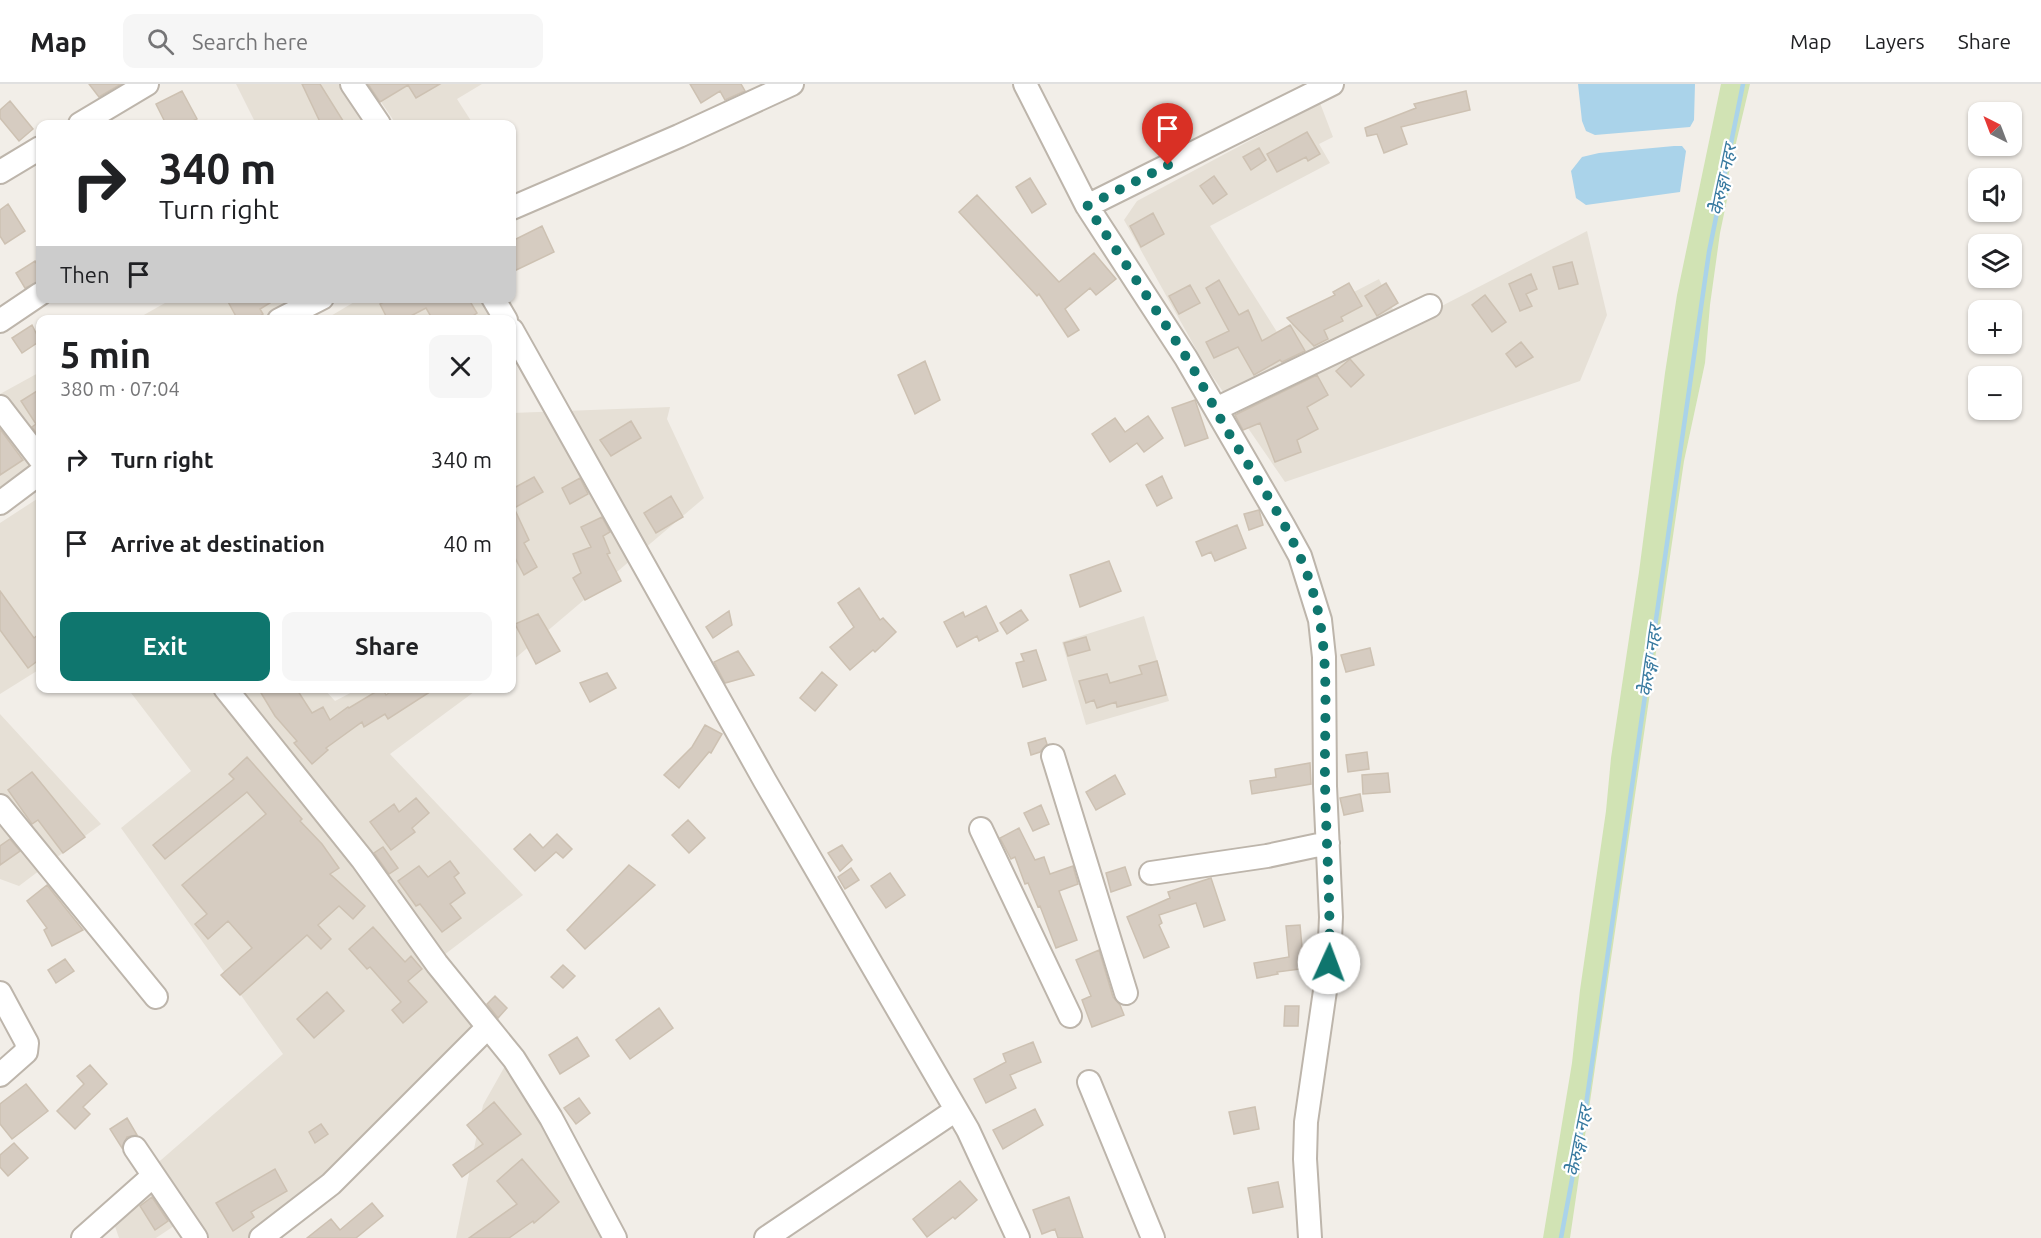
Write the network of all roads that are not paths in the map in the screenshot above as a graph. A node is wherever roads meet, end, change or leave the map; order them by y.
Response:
1 (147, 84) edge
2 (352, 84) edge
3 (792, 84) edge
4 (1025, 84) edge
5 (1332, 84) edge
6 (87, 120) edge
7 (376, 120) edge
8 (36, 150) edge
9 (0, 172) edge
10 (516, 206) edge
11 (1087, 206) junction
12 (36, 297) edge
13 (312, 303) edge
14 (1431, 306) dead end
15 (289, 315) edge
16 (0, 321) edge
17 (516, 337) edge
18 (0, 407) edge
19 (1216, 409) junction
20 (36, 454) edge
21 (36, 476) edge
22 (0, 502) edge
23 (229, 693) edge
24 (1053, 756) dead end
25 (0, 806) edge
26 (981, 828) dead end
27 (1328, 843) junction
28 (1151, 873) dead end
29 (0, 993) edge
30 (1126, 993) dead end
31 (156, 997) dead end
32 (1070, 1016) dead end
33 (487, 1028) junction
34 (0, 1075) edge
35 (1089, 1082) dead end
36 (956, 1110) junction
37 (135, 1148) dead end
38 (153, 1176) junction
39 (1014, 1236) edge
40 (83, 1238) edge
41 (196, 1238) edge
42 (261, 1238) edge
43 (615, 1238) edge
44 (766, 1238) edge
45 (1153, 1238) edge
46 (1310, 1238) edge

1 - 6 street
2 - 7 street
3 - 10 street
4 - 11 street
5 - 11 street
8 - 9 street
11 - 19 street
12 - 16 street
13 - 15 street
14 - 19 street
17 - 36 street
18 - 20 street
19 - 27 street
21 - 22 street
23 - 33 street
24 - 30 street
25 - 31 street
26 - 32 street
27 - 28 street
27 - 46 street
29 - 34 street
33 - 42 street
33 - 43 street
35 - 45 street
36 - 39 street
36 - 44 street
37 - 38 street
38 - 40 street
38 - 41 street

